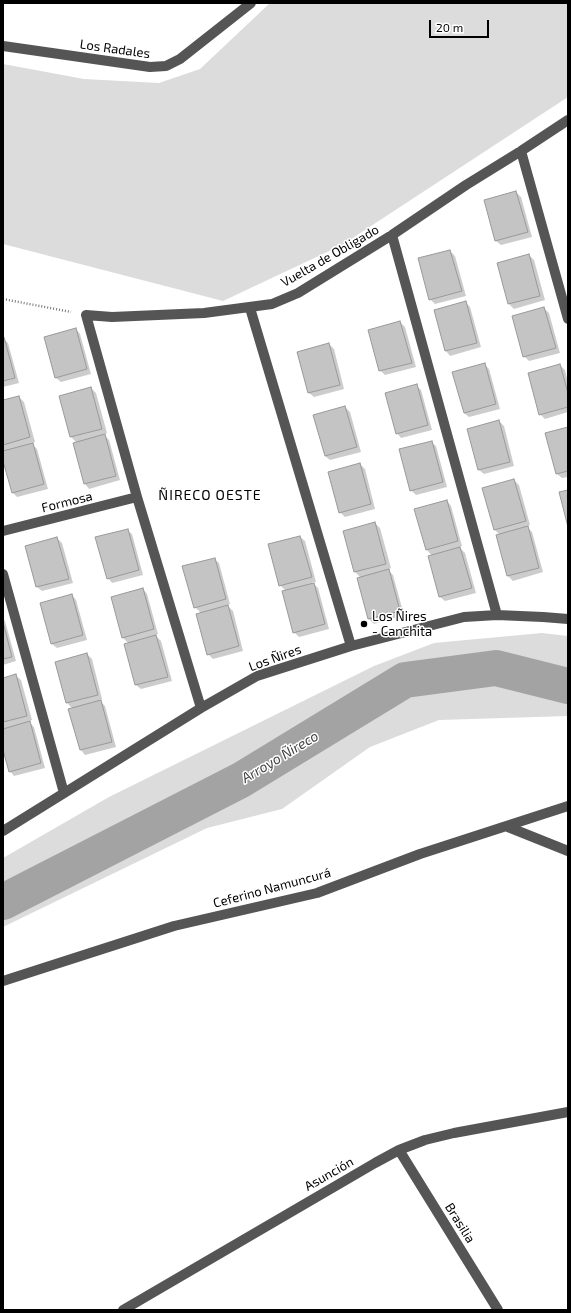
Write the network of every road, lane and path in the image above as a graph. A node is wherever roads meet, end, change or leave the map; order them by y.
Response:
1 (251, 3) edge
2 (3, 46) edge
3 (568, 120) edge
4 (521, 152) junction
5 (392, 235) junction
6 (565, 297) edge
7 (3, 299) edge
8 (250, 308) junction
9 (86, 314) junction
10 (568, 319) edge
11 (137, 497) junction
12 (3, 531) edge
13 (3, 574) edge
14 (497, 615) junction
15 (568, 619) edge
16 (351, 646) junction
17 (201, 708) junction
18 (64, 793) junction
19 (568, 806) edge
20 (508, 827) junction
21 (3, 831) edge
22 (568, 852) edge
23 (3, 981) edge
24 (568, 1112) edge
25 (399, 1150) junction
26 (123, 1310) edge
27 (498, 1310) edge

1 - 2 street, Los Radales
3 - 4 street, Vuelta de Obligado
4 - 5 street, Vuelta de Obligado
4 - 6 street
5 - 8 street, Vuelta de Obligado
5 - 14 street
6 - 10 street
7 - 9 path
8 - 9 street, Vuelta de Obligado
8 - 16 street
9 - 11 street
11 - 12 street, Formosa
11 - 17 street
13 - 18 street
14 - 15 street, Los Ñires
14 - 16 street, Los Ñires
16 - 17 street, Los Ñires
17 - 18 street, Los Ñires
18 - 21 street, Los Ñires
19 - 20 street, Ceferino Namuncurá
20 - 22 street
20 - 23 street, Ceferino Namuncurá
24 - 25 street, Asunción
25 - 26 street, Asunción
25 - 27 street, Brasilia

